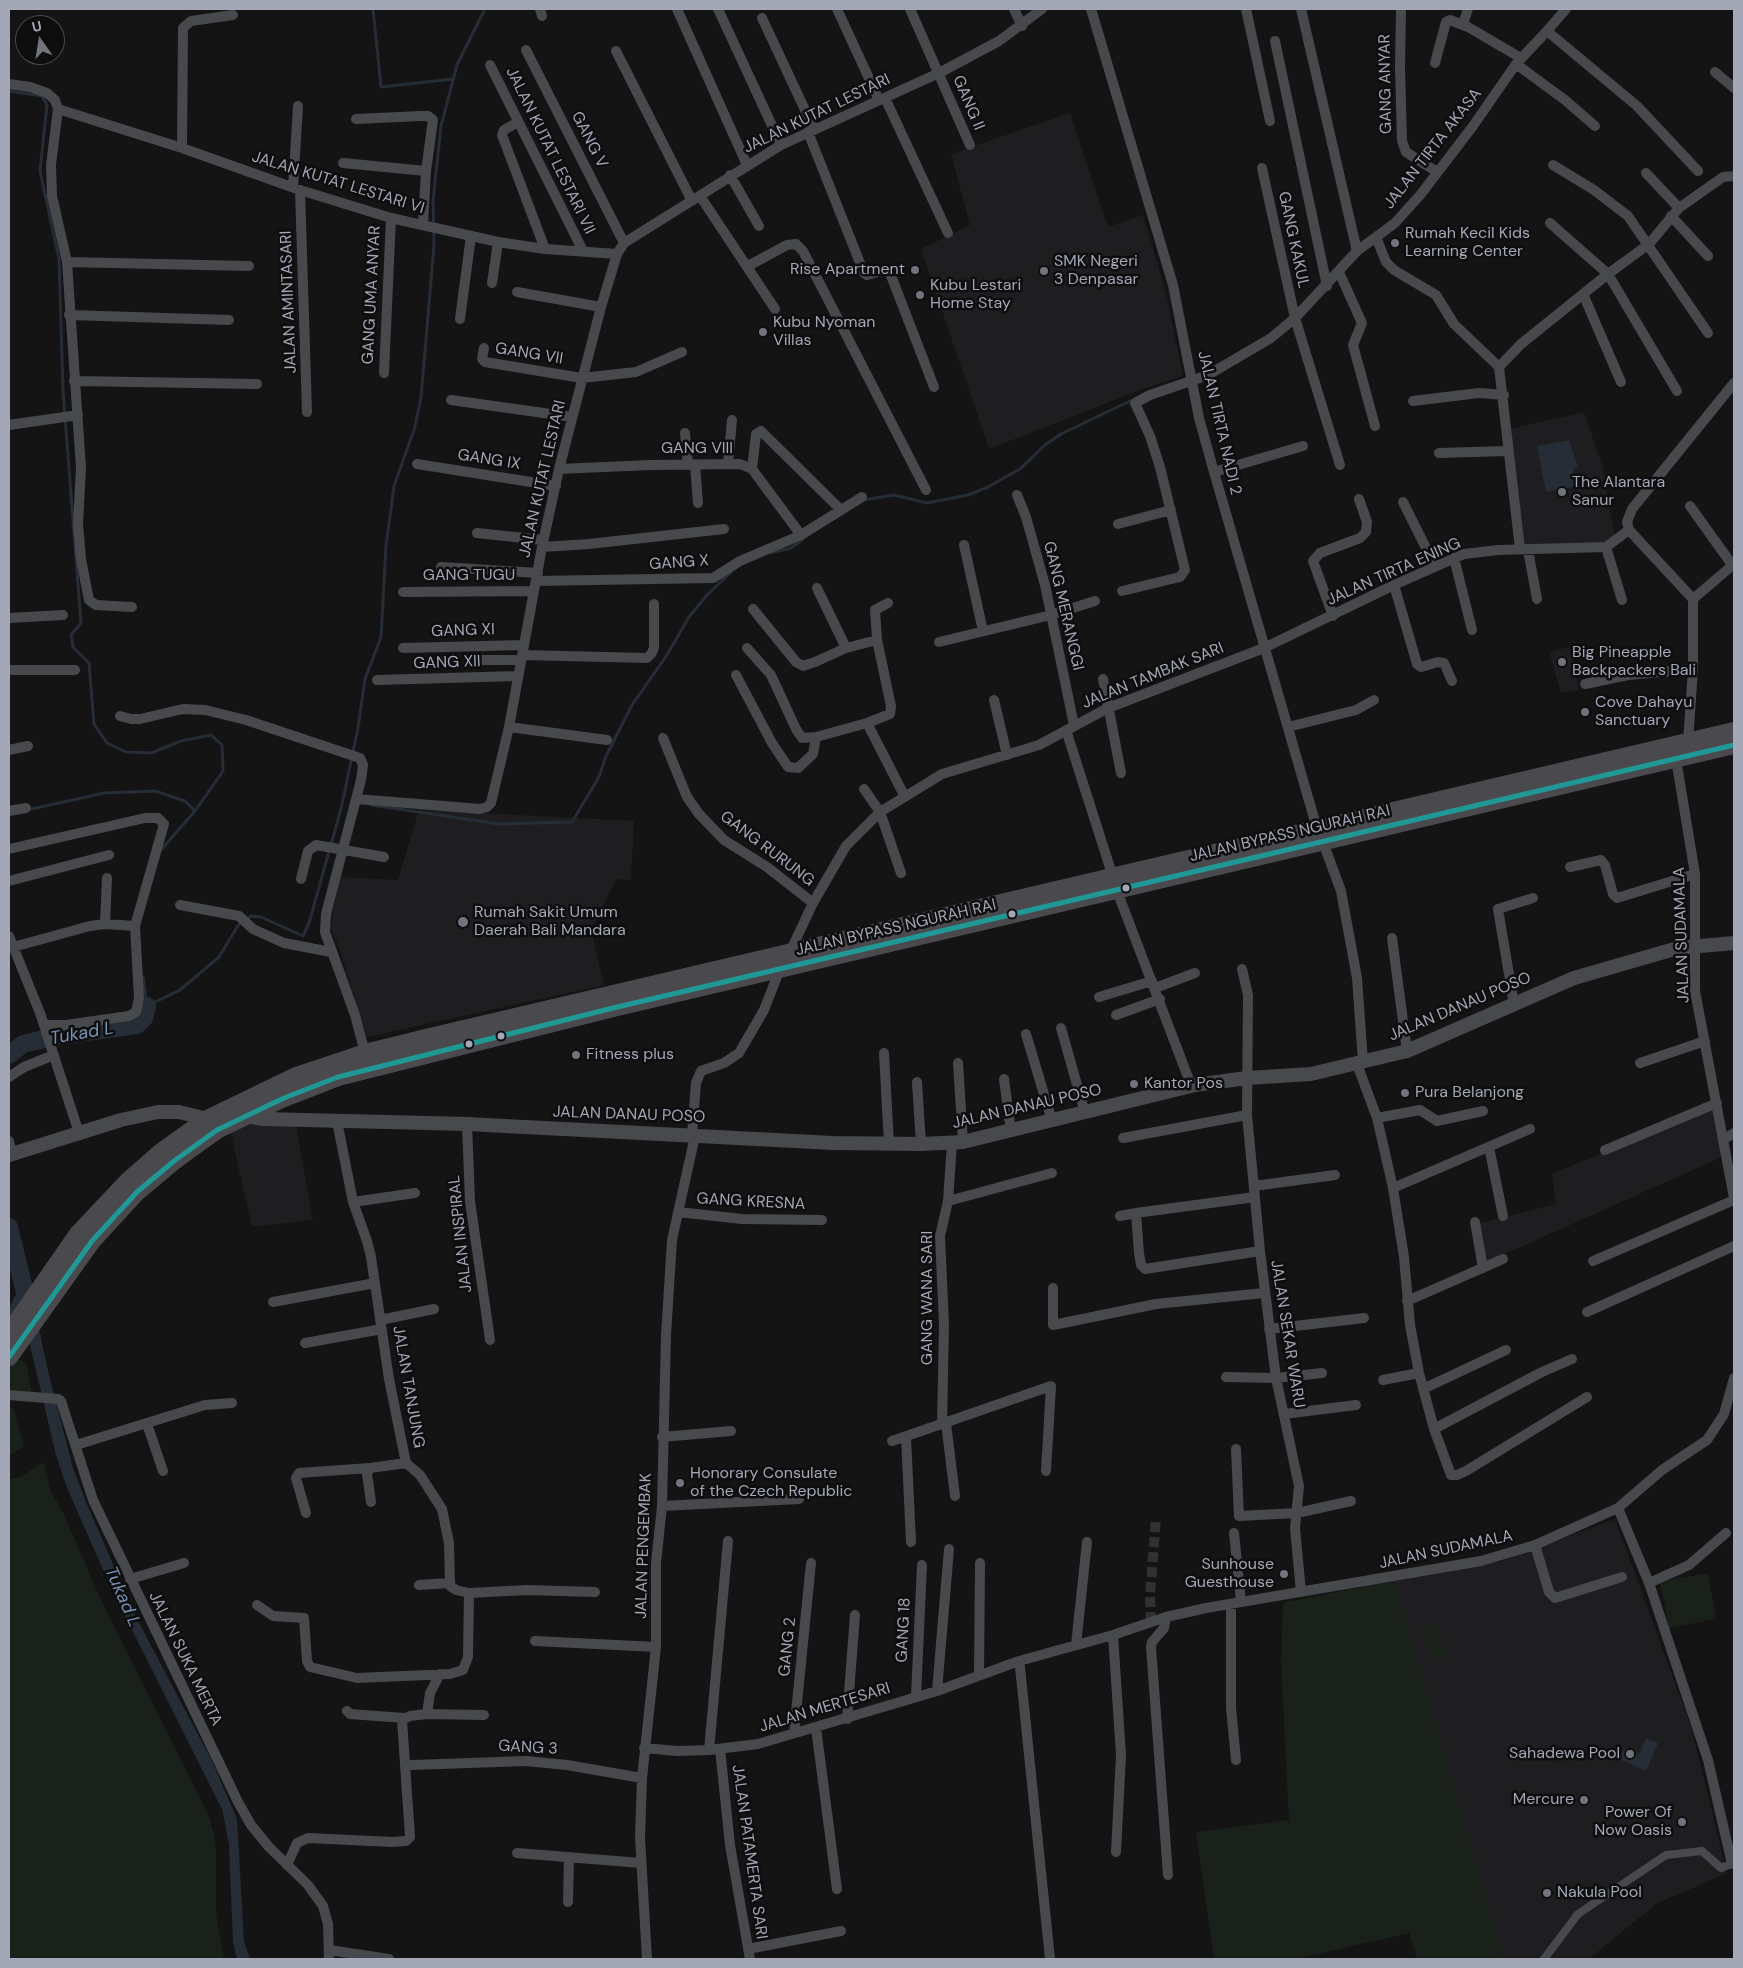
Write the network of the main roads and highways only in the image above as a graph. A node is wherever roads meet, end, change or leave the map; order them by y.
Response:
1 (1734, 731) edge
2 (1734, 745) edge
3 (1320, 835) junction
4 (1115, 884) junction
5 (685, 984) junction
6 (43, 1295) junction
7 (9, 1333) edge
8 (9, 1357) edge

1 - 3 highway, JALAN BYPASS NGURAH RAI
2 - 3 highway, JALAN BYPASS NGURAH RAI
3 - 4 highway, JALAN BYPASS NGURAH RAI
4 - 5 highway, JALAN BYPASS NGURAH RAI
4 - 5 highway, JALAN BYPASS NGURAH RAI
5 - 6 highway, JALAN BYPASS NGURAH RAI
5 - 6 highway, JALAN BYPASS NGURAH RAI
6 - 7 highway, JALAN BYPASS NGURAH RAI
6 - 8 highway, JALAN BYPASS NGURAH RAI

